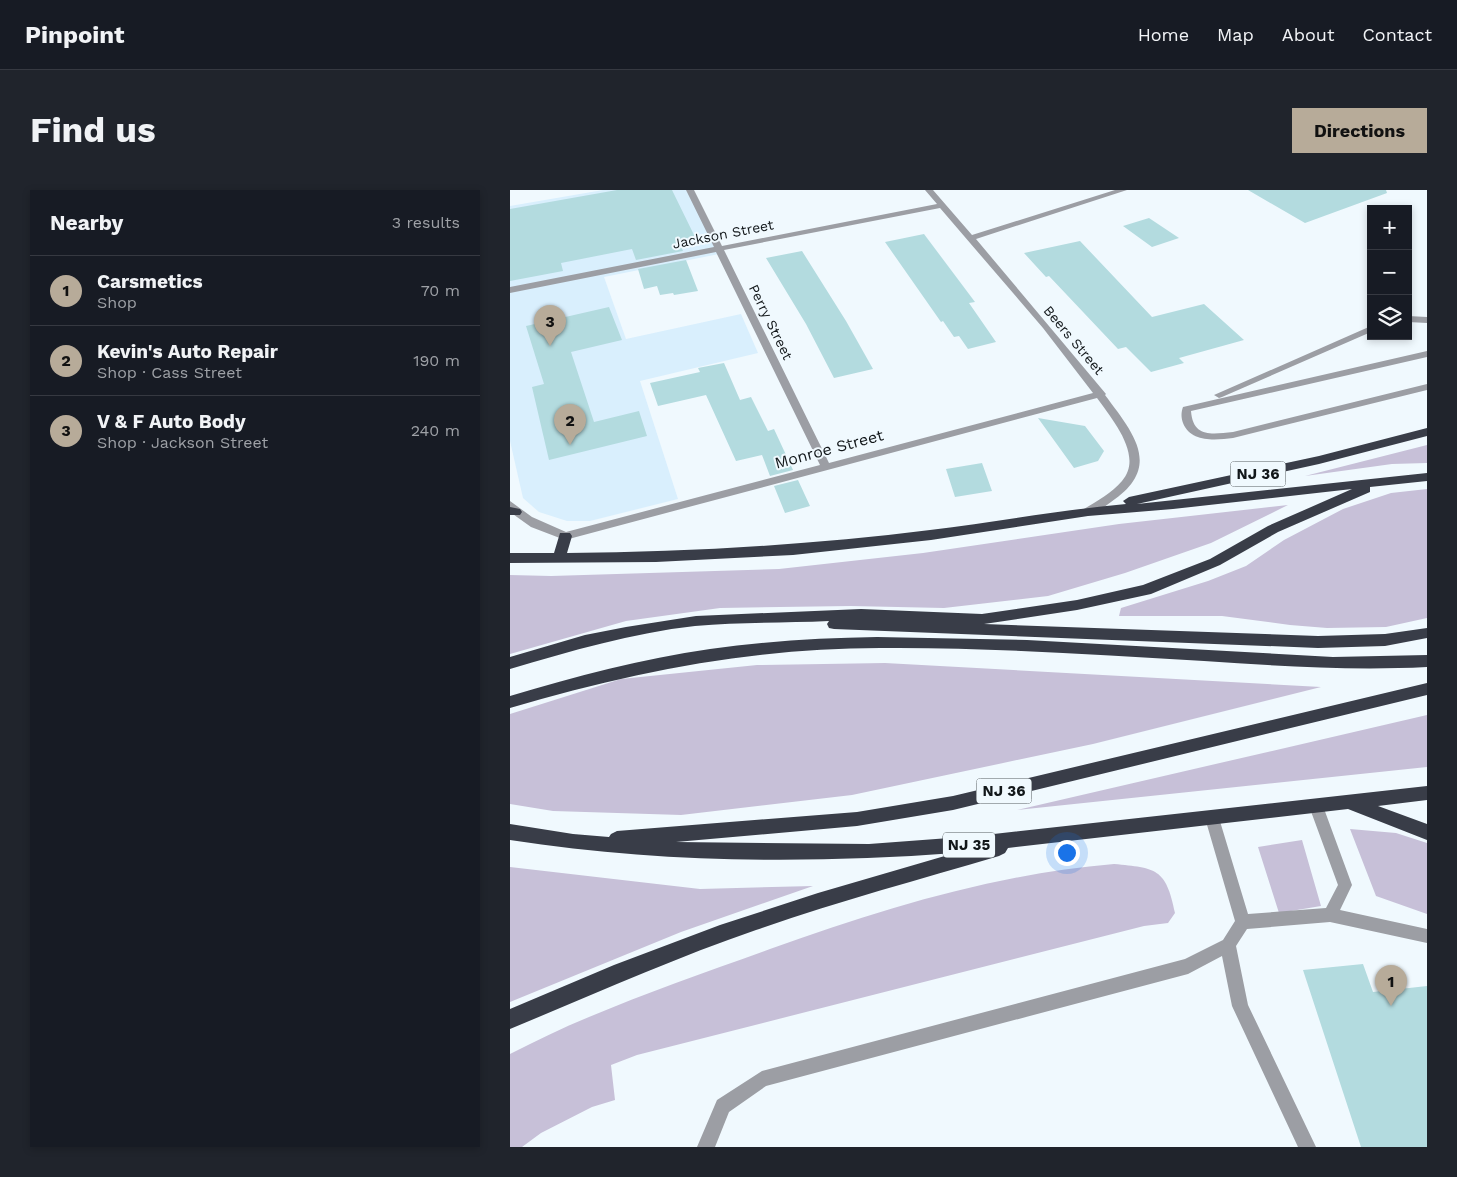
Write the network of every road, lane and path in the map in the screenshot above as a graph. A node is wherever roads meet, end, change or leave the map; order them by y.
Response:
1 (690, 190) edge
2 (929, 190) edge
3 (1123, 190) edge
4 (942, 205) junction
5 (970, 238) junction
6 (720, 249) junction
7 (510, 290) edge
8 (1412, 319) edge
9 (1427, 320) edge
10 (1367, 331) edge
11 (1427, 354) edge
12 (1427, 387) edge
13 (1101, 394) junction
14 (1190, 408) junction
15 (1427, 432) edge
16 (826, 466) junction
17 (1427, 477) edge
18 (1393, 480) junction
19 (512, 509) edge
20 (1088, 512) junction
21 (565, 536) junction
22 (510, 558) edge
23 (559, 558) junction
24 (763, 619) junction
25 (1427, 633) edge
26 (1427, 661) edge
27 (510, 663) edge
28 (1427, 689) edge
29 (510, 702) edge
30 (1427, 793) edge
31 (1347, 802) junction
32 (1316, 806) junction
33 (1212, 818) junction
34 (510, 832) edge
35 (1427, 832) edge
36 (1036, 838) junction
37 (573, 842) junction
38 (1330, 915) junction
39 (1243, 922) junction
40 (1427, 936) edge
41 (1228, 945) junction
42 (510, 1019) edge
43 (706, 1147) edge
44 (1307, 1147) edge

1 - 6 street, Perry Street
2 - 4 street, Beers Street
3 - 5 street
4 - 5 street, Beers Street
4 - 6 street, Jackson Street
5 - 13 street, Beers Street
6 - 7 street, Jackson Street
6 - 16 street, Perry Street
8 - 9 street
10 - 14 street
11 - 14 street
12 - 14 street
13 - 16 street, Monroe Street
13 - 20 street, Beers Street
15 - 20 highway, NJ 36
16 - 21 street, Monroe Street
17 - 18 highway
18 - 20 highway
18 - 24 highway
19 - 21 street
20 - 23 highway
21 - 23 highway
22 - 23 highway
24 - 25 highway
24 - 27 highway
26 - 29 highway
28 - 37 highway, NJ 36
30 - 31 highway, NJ 35
31 - 32 highway, NJ 35
31 - 35 highway
32 - 33 highway, NJ 35
32 - 38 street
33 - 36 highway, NJ 35
33 - 39 street
34 - 37 highway, NJ 35
36 - 37 highway, NJ 35
36 - 42 highway
38 - 39 street
38 - 40 street
39 - 41 street
41 - 43 street
41 - 44 street

